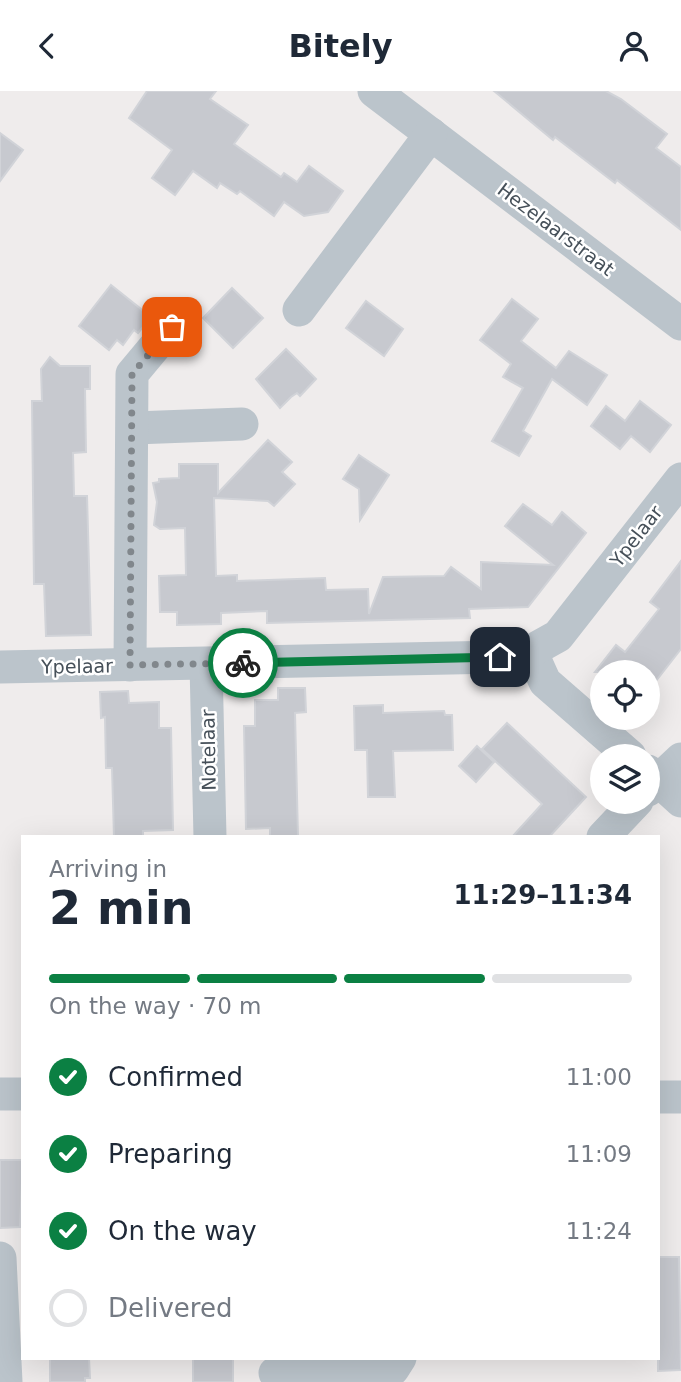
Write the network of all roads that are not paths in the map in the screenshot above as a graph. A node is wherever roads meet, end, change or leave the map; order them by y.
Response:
1 (389, 96) edge
2 (430, 134) junction
3 (299, 310) dead end
4 (681, 324) edge
5 (172, 327) dead end
6 (242, 424) dead end
7 (134, 428) junction
8 (681, 479) edge
9 (531, 651) junction
10 (206, 664) junction
11 (130, 665) junction
12 (0, 667) edge
13 (616, 744) edge
14 (627, 814) edge
15 (210, 835) edge
16 (605, 835) edge
17 (0, 1094) edge
18 (21, 1094) edge
19 (660, 1097) edge
20 (681, 1097) edge
21 (0, 1258) edge
22 (399, 1360) edge
23 (276, 1371) edge
24 (6, 1382) edge

1 - 2 street, Hezelaarstraat
2 - 3 street
2 - 4 street, Hezelaarstraat
5 - 7 street
6 - 7 street
7 - 11 street
8 - 9 street, Ypelaar
9 - 10 street, Ypelaar
9 - 13 street
10 - 11 street, Ypelaar
10 - 15 street, Notelaar
11 - 12 street, Ypelaar
14 - 16 street
17 - 18 street
19 - 20 street
21 - 24 street
22 - 23 street

